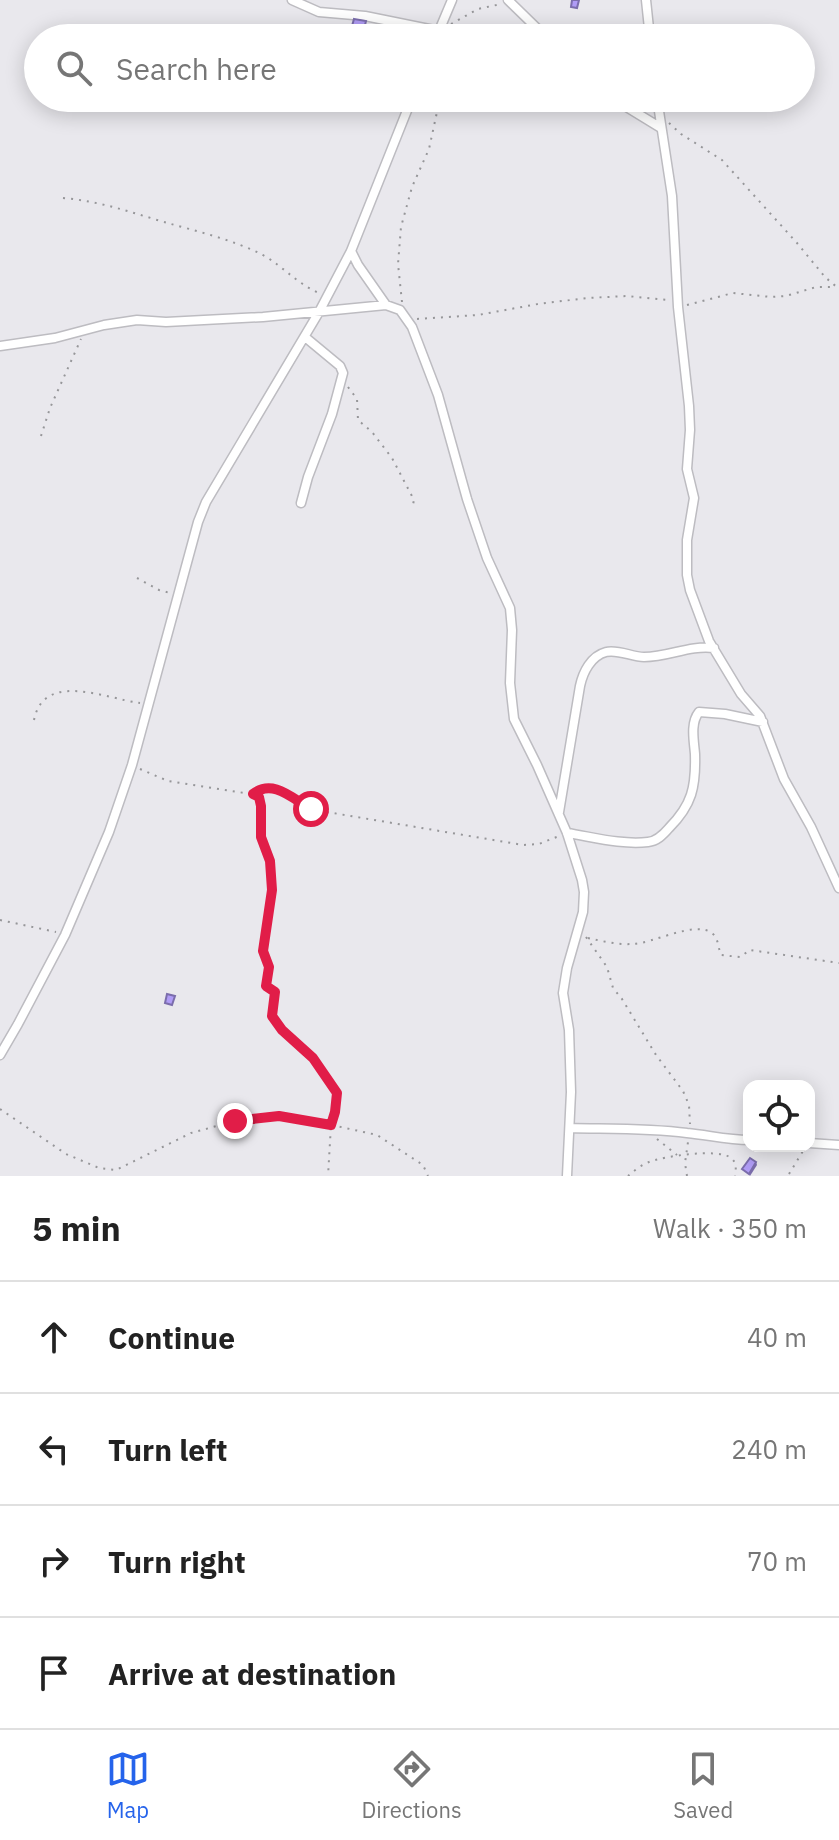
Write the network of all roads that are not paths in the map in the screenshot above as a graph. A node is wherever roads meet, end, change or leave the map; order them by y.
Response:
1 (292, 0) edge
2 (452, 0) edge
3 (646, 0) edge
4 (509, 1) edge
5 (396, 24) edge
6 (442, 24) edge
7 (533, 24) edge
8 (649, 24) edge
9 (406, 112) edge
10 (635, 112) edge
11 (658, 112) edge
12 (661, 128) junction
13 (351, 251) junction
14 (386, 305) junction
15 (319, 312) junction
16 (305, 337) junction
17 (0, 346) edge
18 (301, 503) dead end
19 (714, 648) junction
20 (763, 722) junction
21 (559, 814) junction
22 (567, 833) junction
23 (839, 888) edge
24 (0, 1055) edge
25 (570, 1128) junction
26 (743, 1140) edge
27 (815, 1144) edge
28 (839, 1145) edge
29 (567, 1176) edge

1 - 5 street
2 - 6 street
3 - 8 street
4 - 7 street
9 - 13 street
10 - 12 street
11 - 12 street
12 - 19 street
13 - 14 street
13 - 15 street
14 - 15 street
14 - 21 street
15 - 16 street
15 - 17 street
16 - 18 street
16 - 24 street
19 - 20 street
19 - 21 street
20 - 22 street
20 - 23 street
21 - 22 street
22 - 25 street
25 - 26 street
25 - 29 street
27 - 28 street

